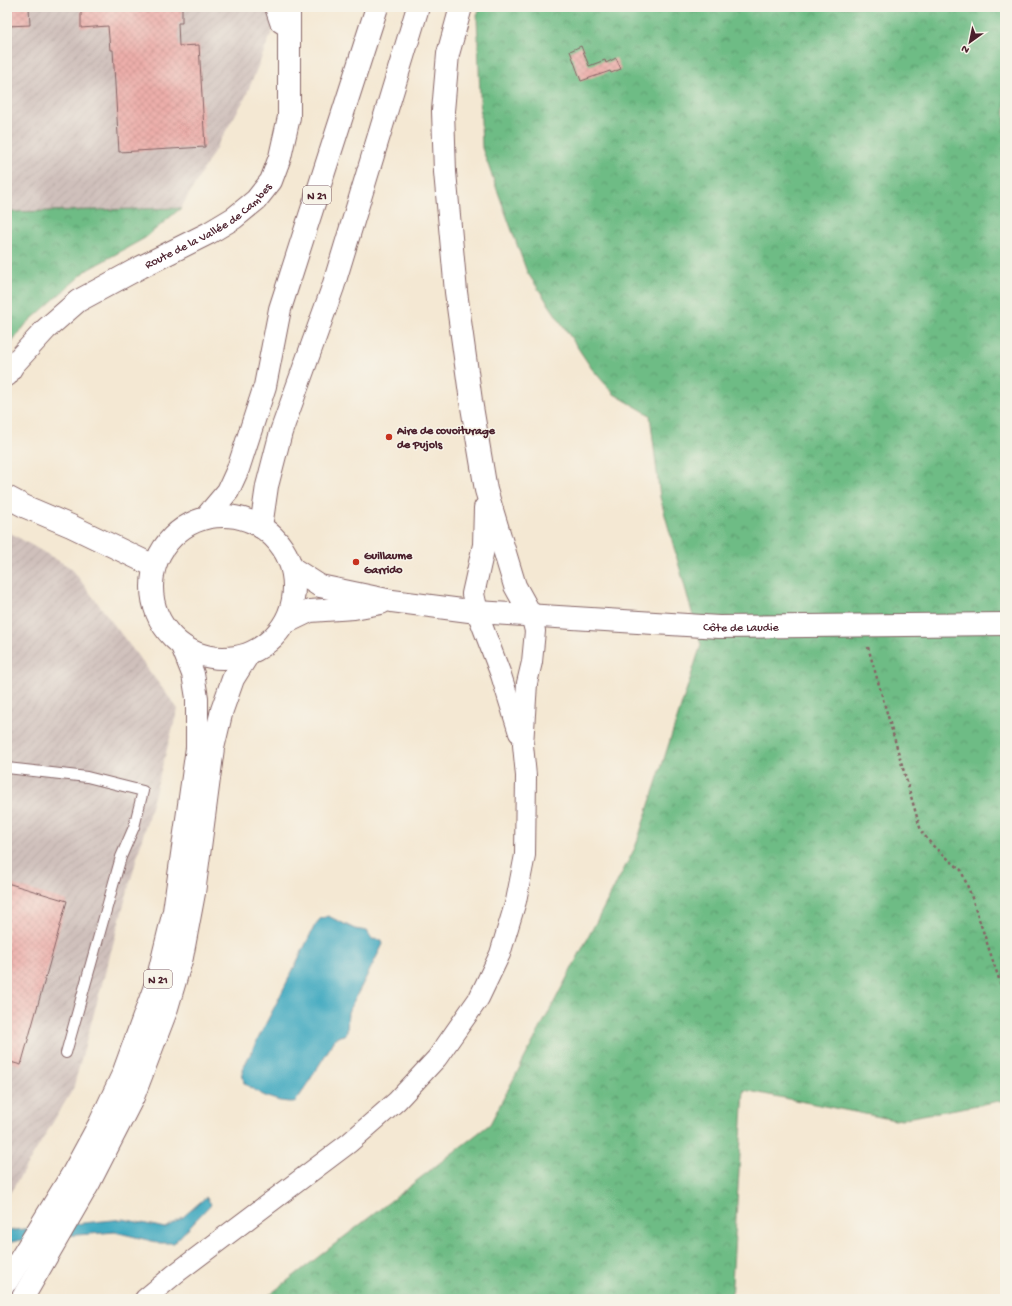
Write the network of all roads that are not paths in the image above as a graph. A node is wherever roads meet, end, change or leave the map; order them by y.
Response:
1 (275, 7) edge
2 (378, 7) edge
3 (418, 7) edge
4 (461, 7) edge
5 (289, 18) edge
6 (7, 375) edge
7 (486, 490) junction
8 (7, 497) edge
9 (206, 518) junction
10 (261, 527) junction
11 (154, 566) junction
12 (292, 568) junction
13 (392, 601) junction
14 (477, 612) junction
15 (531, 615) junction
16 (285, 623) junction
17 (1005, 624) edge
18 (182, 646) junction
19 (248, 655) junction
20 (523, 745) junction
21 (7, 768) edge
22 (66, 1053) dead end
23 (7, 1281) edge
24 (22, 1299) edge
25 (145, 1299) edge

1 - 5 street
2 - 9 main road, N 21
3 - 10 main road
4 - 7 main road
5 - 6 main road, Route de la Vallée de Cambes
7 - 14 main road
7 - 15 main road
8 - 11 main road
9 - 10 main road
9 - 11 main road
10 - 12 main road
11 - 18 main road
12 - 13 main road
12 - 16 main road
13 - 14 main road, Côte de Laudie
13 - 16 main road
14 - 15 main road, Côte de Laudie
14 - 20 street
15 - 17 main road, Côte de Laudie
15 - 20 street
16 - 19 main road
18 - 19 main road
18 - 23 main road, N 21
19 - 24 main road, N 21
20 - 25 street
21 - 22 lane

